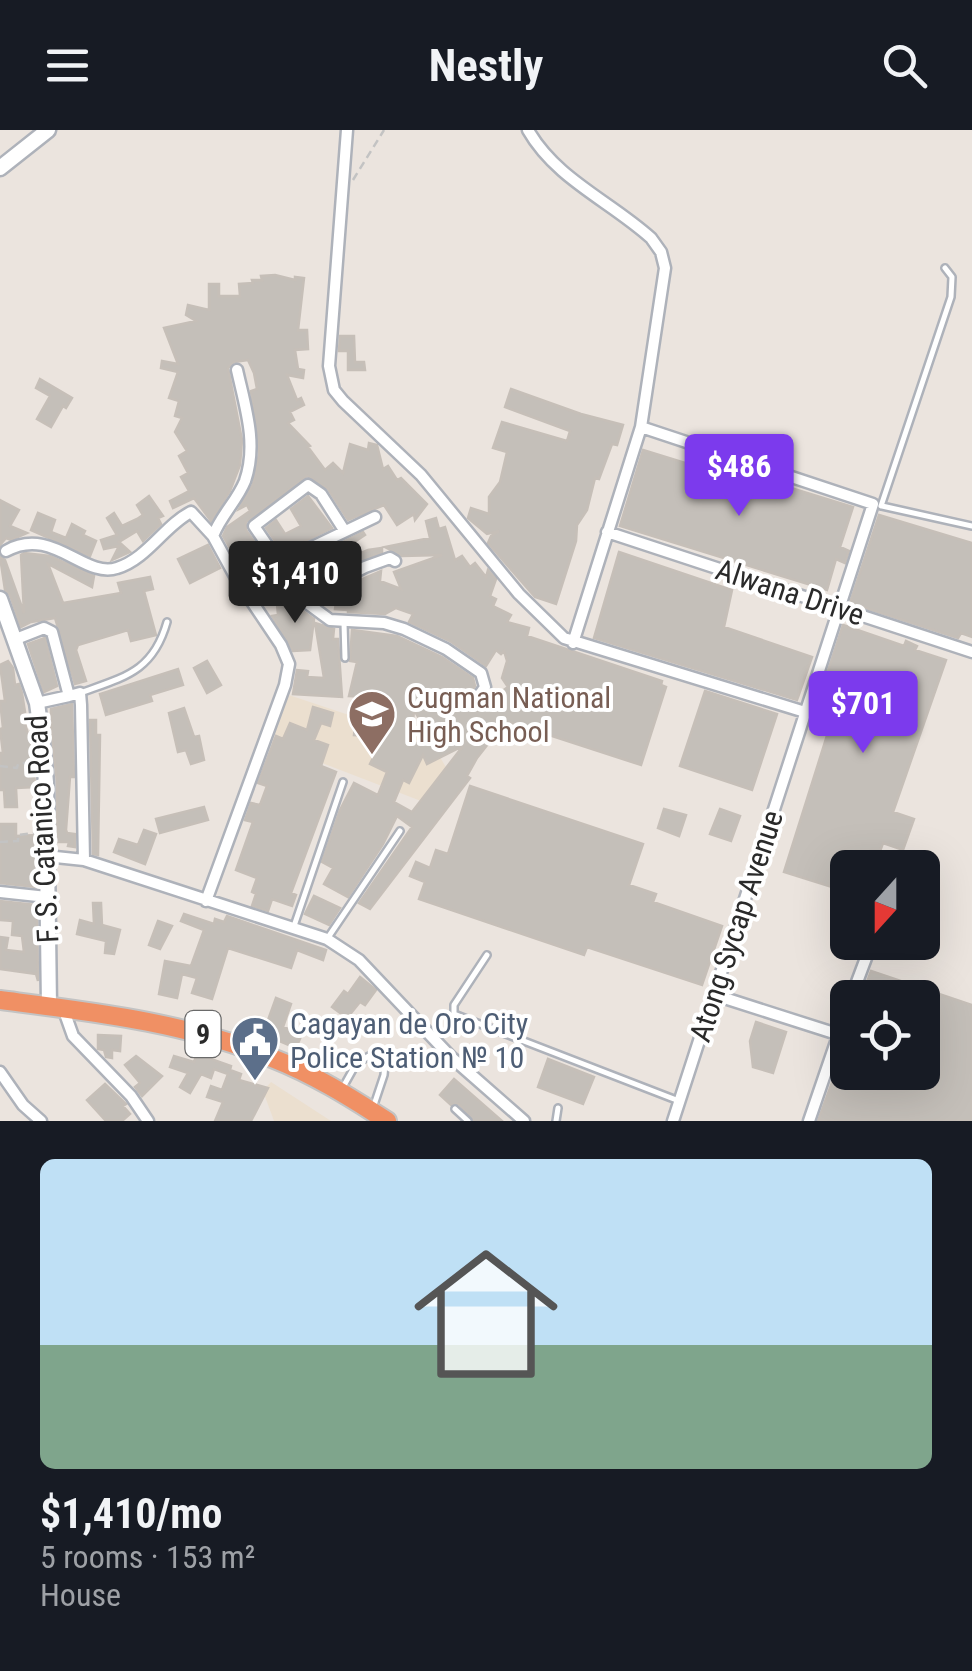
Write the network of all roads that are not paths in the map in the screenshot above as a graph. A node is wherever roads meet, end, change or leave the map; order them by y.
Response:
1 (48, 130) edge
2 (347, 130) edge
3 (528, 130) edge
4 (0, 168) edge
5 (945, 268) dead end
6 (237, 370) dead end
7 (640, 426) junction
8 (877, 505) junction
9 (375, 517) dead end
10 (972, 526) edge
11 (344, 530) junction
12 (607, 532) junction
13 (213, 536) junction
14 (6, 551) dead end
15 (276, 558) junction
16 (395, 560) dead end
17 (236, 578) junction
18 (304, 598) junction
19 (0, 599) edge
20 (252, 601) junction
21 (841, 610) junction
22 (167, 622) dead end
23 (344, 623) junction
24 (16, 639) junction
25 (573, 643) junction
26 (972, 652) edge
27 (345, 658) dead end
28 (74, 694) junction
29 (478, 698) dead end
30 (37, 703) junction
31 (805, 712) junction
32 (343, 782) dead end
33 (400, 831) dead end
34 (46, 856) junction
35 (84, 860) junction
36 (0, 892) edge
37 (47, 897) junction
38 (206, 901) junction
39 (292, 928) junction
40 (327, 939) junction
41 (487, 956) dead end
42 (715, 995) junction
43 (0, 1000) edge
44 (56, 1007) junction
45 (830, 1032) edge
46 (369, 1056) dead end
47 (830, 1056) edge
48 (380, 1060) dead end
49 (5, 1079) edge
50 (341, 1092) junction
51 (679, 1101) junction
52 (558, 1108) dead end
53 (455, 1109) dead end
54 (380, 1116) edge
55 (40, 1121) edge
56 (148, 1121) edge
57 (468, 1121) edge
58 (524, 1121) edge
59 (556, 1121) edge
60 (673, 1121) edge
61 (809, 1121) edge

1 - 4 street
2 - 25 street
3 - 7 street
5 - 8 lane
6 - 13 street
7 - 8 street
7 - 12 street
8 - 10 lane
8 - 21 street, Atong Sycap Avenue
9 - 11 street
11 - 15 street
11 - 15 street
12 - 21 street, Alwana Drive
12 - 25 street
13 - 14 street
13 - 17 street
15 - 17 street
16 - 18 street
17 - 20 street
18 - 20 street
18 - 23 street
19 - 24 street, F. S. Catanico Road
20 - 38 street
21 - 26 street, Alwana Drive
21 - 31 street, Atong Sycap Avenue
22 - 28 lane
23 - 27 lane
23 - 29 street
24 - 28 street
24 - 30 street, F. S. Catanico Road
25 - 31 street
28 - 30 street
28 - 35 street
30 - 34 street, F. S. Catanico Road
31 - 42 street, Atong Sycap Avenue
32 - 39 lane
33 - 40 lane
34 - 35 street
34 - 37 street, F. S. Catanico Road
35 - 38 street
36 - 37 street
37 - 44 street, F. S. Catanico Road
38 - 39 street
39 - 40 street
40 - 58 street
41 - 51 lane
42 - 45 street
42 - 51 street, Atong Sycap Avenue
43 - 44 highway, 9
44 - 50 highway, 9
44 - 56 street
46 - 50 lane
47 - 61 street
48 - 54 lane
49 - 55 street
50 - 54 highway, 9
51 - 60 street, Atong Sycap Avenue
52 - 59 lane
53 - 57 lane

